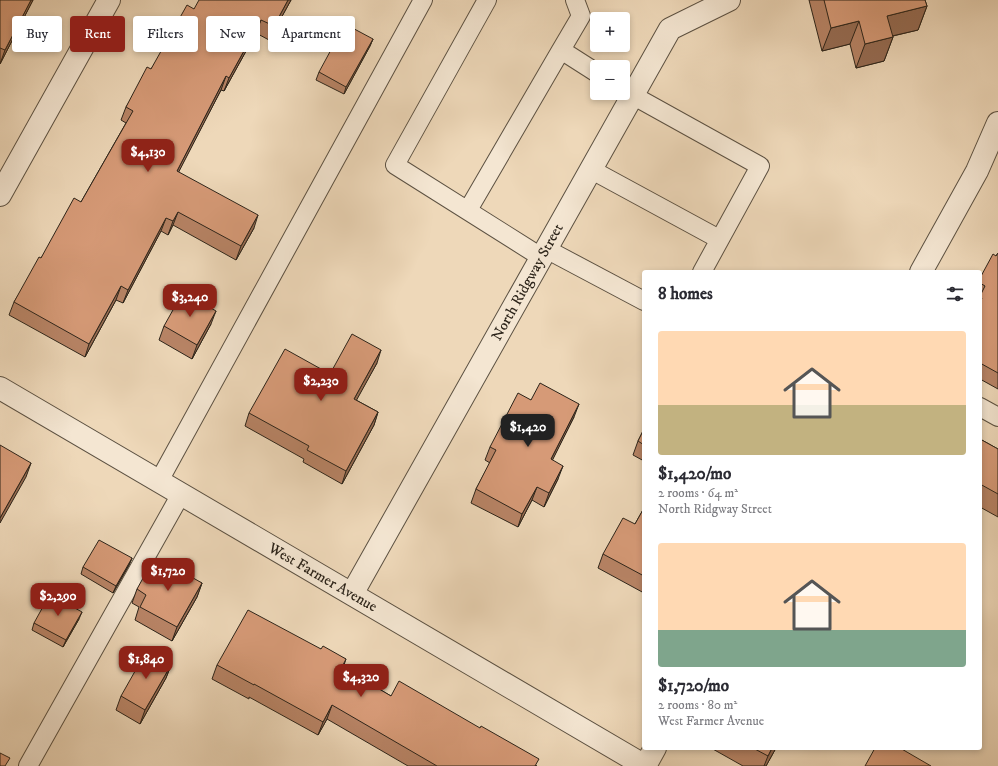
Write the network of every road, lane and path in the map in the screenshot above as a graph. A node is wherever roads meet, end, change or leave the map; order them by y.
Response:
1 (109, 0) edge
2 (423, 0) edge
3 (487, 0) edge
4 (575, 0) edge
5 (729, 0) edge
6 (562, 50) junction
7 (590, 68) edge
8 (630, 88) edge
9 (630, 94) edge
10 (623, 100) edge
11 (997, 126) edge
12 (590, 169) junction
13 (0, 195) edge
14 (468, 210) junction
15 (719, 239) junction
16 (544, 253) junction
17 (703, 270) edge
18 (922, 270) edge
19 (642, 300) edge
20 (0, 388) edge
21 (982, 408) edge
22 (998, 417) edge
23 (159, 481) junction
24 (181, 494) junction
25 (352, 594) junction
26 (654, 750) edge
27 (28, 766) edge
28 (645, 766) edge

1 - 13 street
2 - 23 lane
3 - 14 lane
4 - 6 lane
5 - 8 street, North Ridgway Street
6 - 7 lane
6 - 14 lane
9 - 15 lane
10 - 12 street, North Ridgway Street
11 - 18 street
12 - 15 lane
12 - 16 street, North Ridgway Street
14 - 16 lane
15 - 17 lane
16 - 19 lane
16 - 25 street, North Ridgway Street
20 - 23 street, West Farmer Avenue
21 - 22 lane
23 - 24 street, West Farmer Avenue
24 - 25 street, West Farmer Avenue
24 - 27 lane
25 - 28 street, West Farmer Avenue
26 - 28 street

